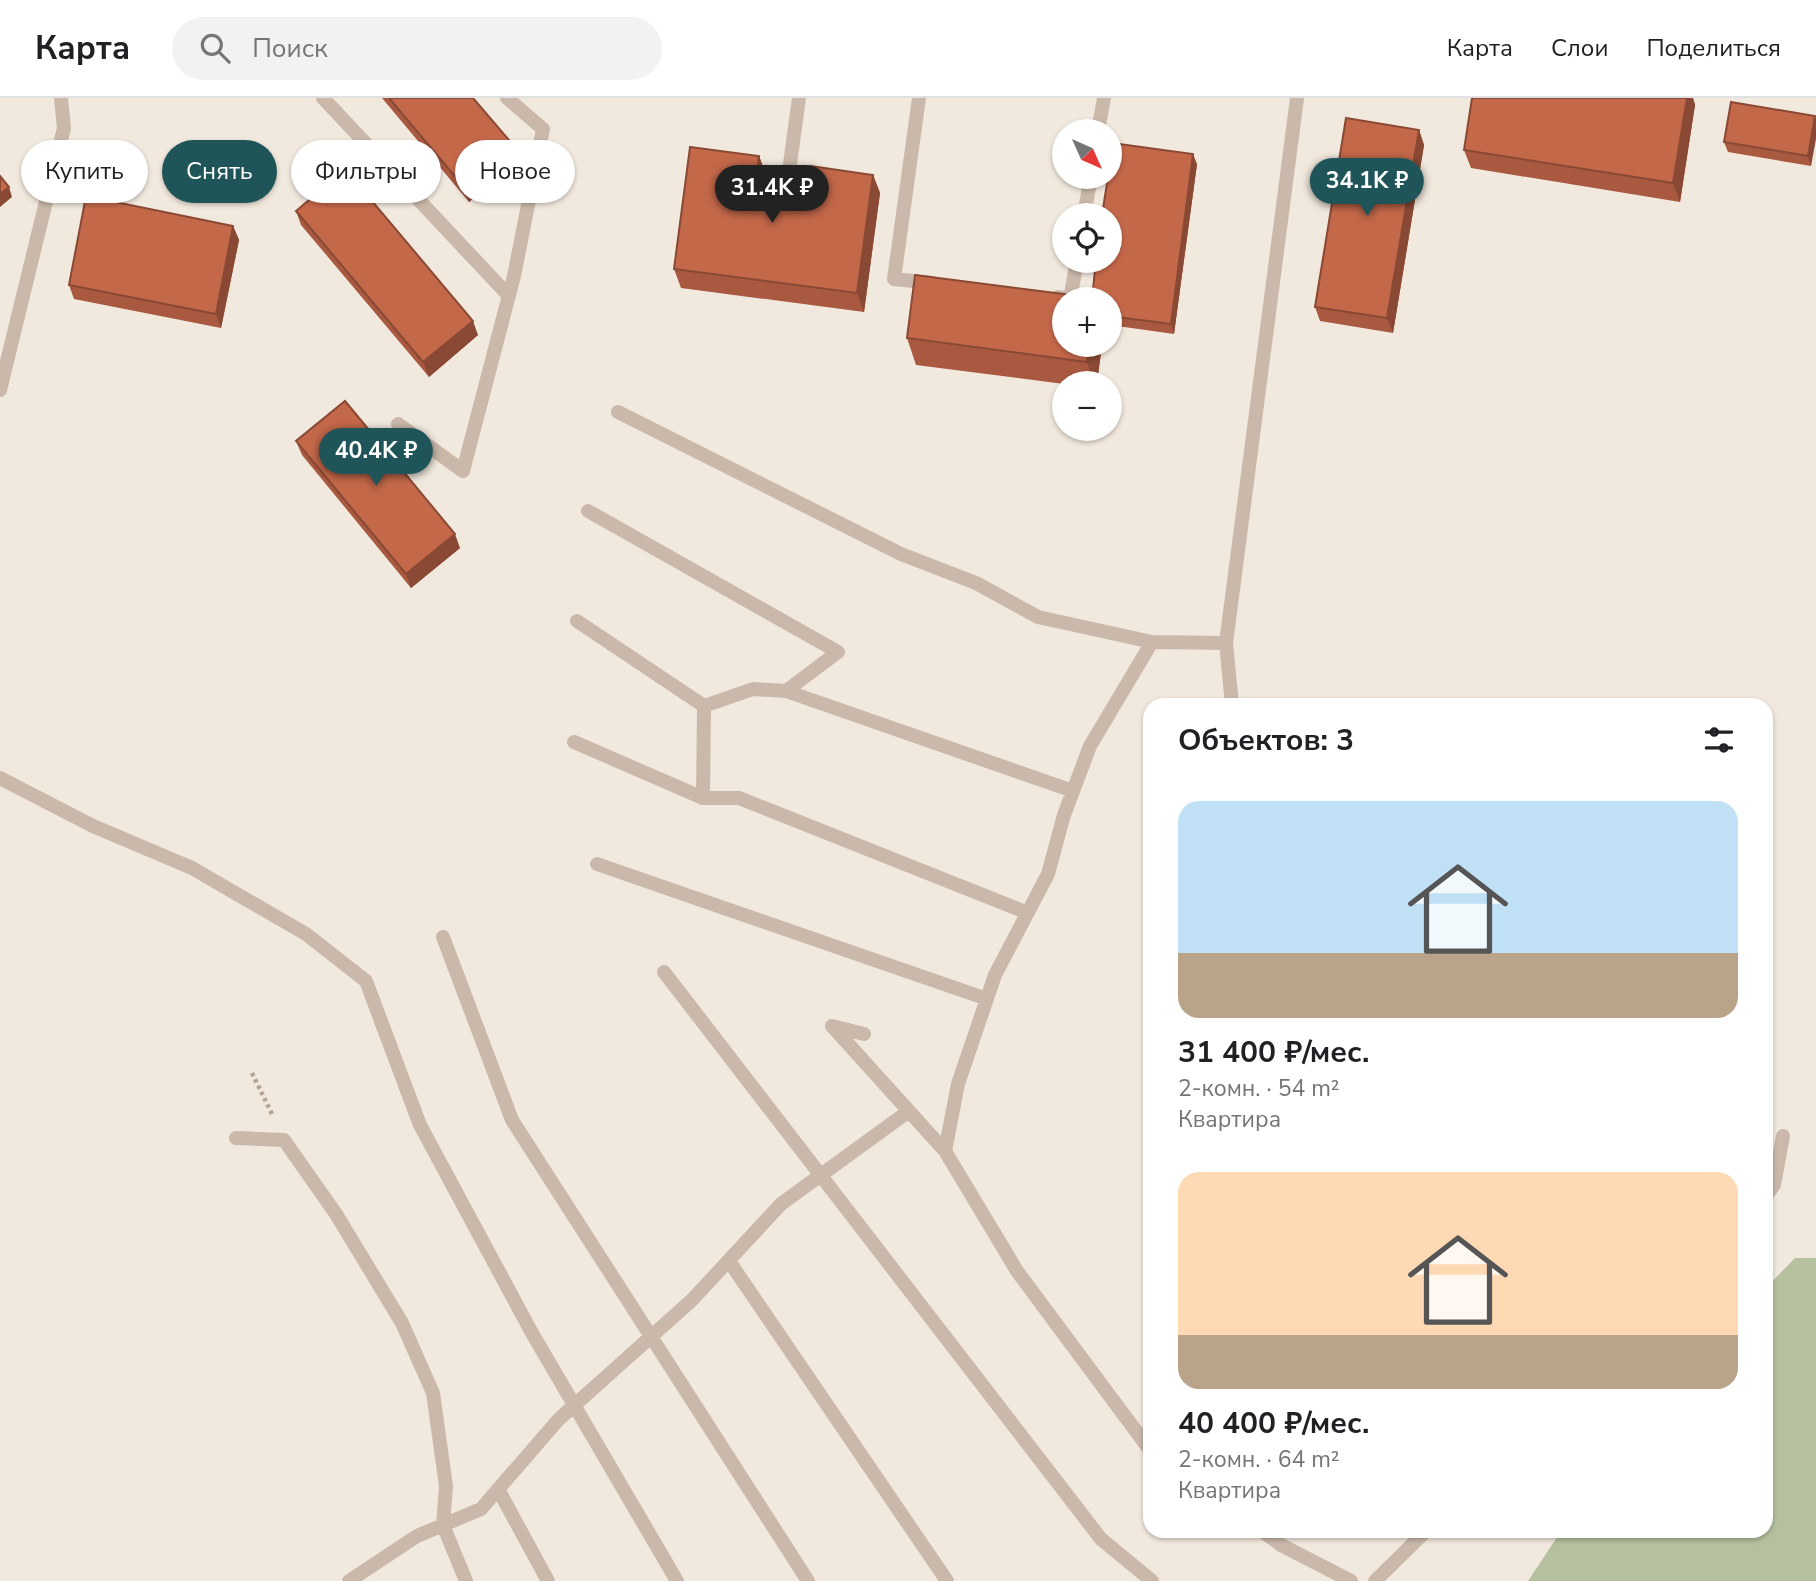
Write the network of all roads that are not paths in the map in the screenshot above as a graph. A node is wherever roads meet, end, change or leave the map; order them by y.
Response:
1 (61, 98) edge
2 (323, 98) edge
3 (507, 98) edge
4 (799, 98) edge
5 (919, 98) edge
6 (1104, 98) edge
7 (1297, 98) edge
8 (1100, 119) edge
9 (785, 201) dead end
10 (1075, 273) edge
11 (948, 285) edge
12 (1043, 295) edge
13 (509, 296) junction
14 (0, 390) edge
15 (618, 412) dead end
16 (398, 424) dead end
17 (588, 511) dead end
18 (577, 621) dead end
19 (1152, 642) junction
20 (1226, 643) junction
21 (786, 691) junction
22 (1231, 698) edge
23 (704, 706) junction
24 (573, 742) dead end
25 (0, 778) edge
26 (1073, 791) junction
27 (703, 798) junction
28 (597, 864) dead end
29 (1028, 913) junction
30 (443, 937) dead end
31 (664, 972) dead end
32 (987, 999) junction
33 (864, 1034) dead end
34 (909, 1111) junction
35 (1783, 1136) dead end
36 (236, 1138) dead end
37 (945, 1151) junction
38 (822, 1175) junction
39 (1773, 1186) edge
40 (729, 1261) junction
41 (651, 1337) junction
42 (573, 1406) junction
43 (1143, 1441) edge
44 (498, 1489) junction
45 (443, 1525) junction
46 (1272, 1538) edge
47 (1419, 1538) edge
48 (349, 1581) edge
49 (466, 1581) edge
50 (548, 1581) edge
51 (677, 1581) edge
52 (808, 1581) edge
53 (947, 1581) edge
54 (1152, 1581) edge
55 (1351, 1581) edge
56 (1375, 1581) edge

1 - 14 lane
2 - 13 lane
3 - 13 lane
4 - 9 lane
5 - 11 lane
6 - 8 lane
7 - 20 lane
10 - 12 lane
13 - 16 lane
15 - 19 lane
17 - 21 lane
18 - 23 lane
19 - 20 lane
19 - 26 lane
20 - 22 lane
21 - 23 lane
21 - 26 lane
23 - 27 lane
24 - 27 lane
25 - 42 lane
26 - 29 lane
27 - 29 lane
28 - 32 lane
29 - 32 lane
30 - 41 lane
31 - 38 lane
32 - 37 lane
33 - 34 lane
34 - 37 lane
34 - 38 lane
35 - 39 lane
36 - 45 lane
37 - 43 lane
38 - 40 lane
38 - 54 lane
40 - 41 lane
40 - 53 lane
41 - 42 lane
41 - 52 lane
42 - 44 lane
42 - 51 lane
44 - 45 lane
44 - 50 lane
45 - 48 lane
45 - 49 lane
46 - 55 lane
47 - 56 lane

